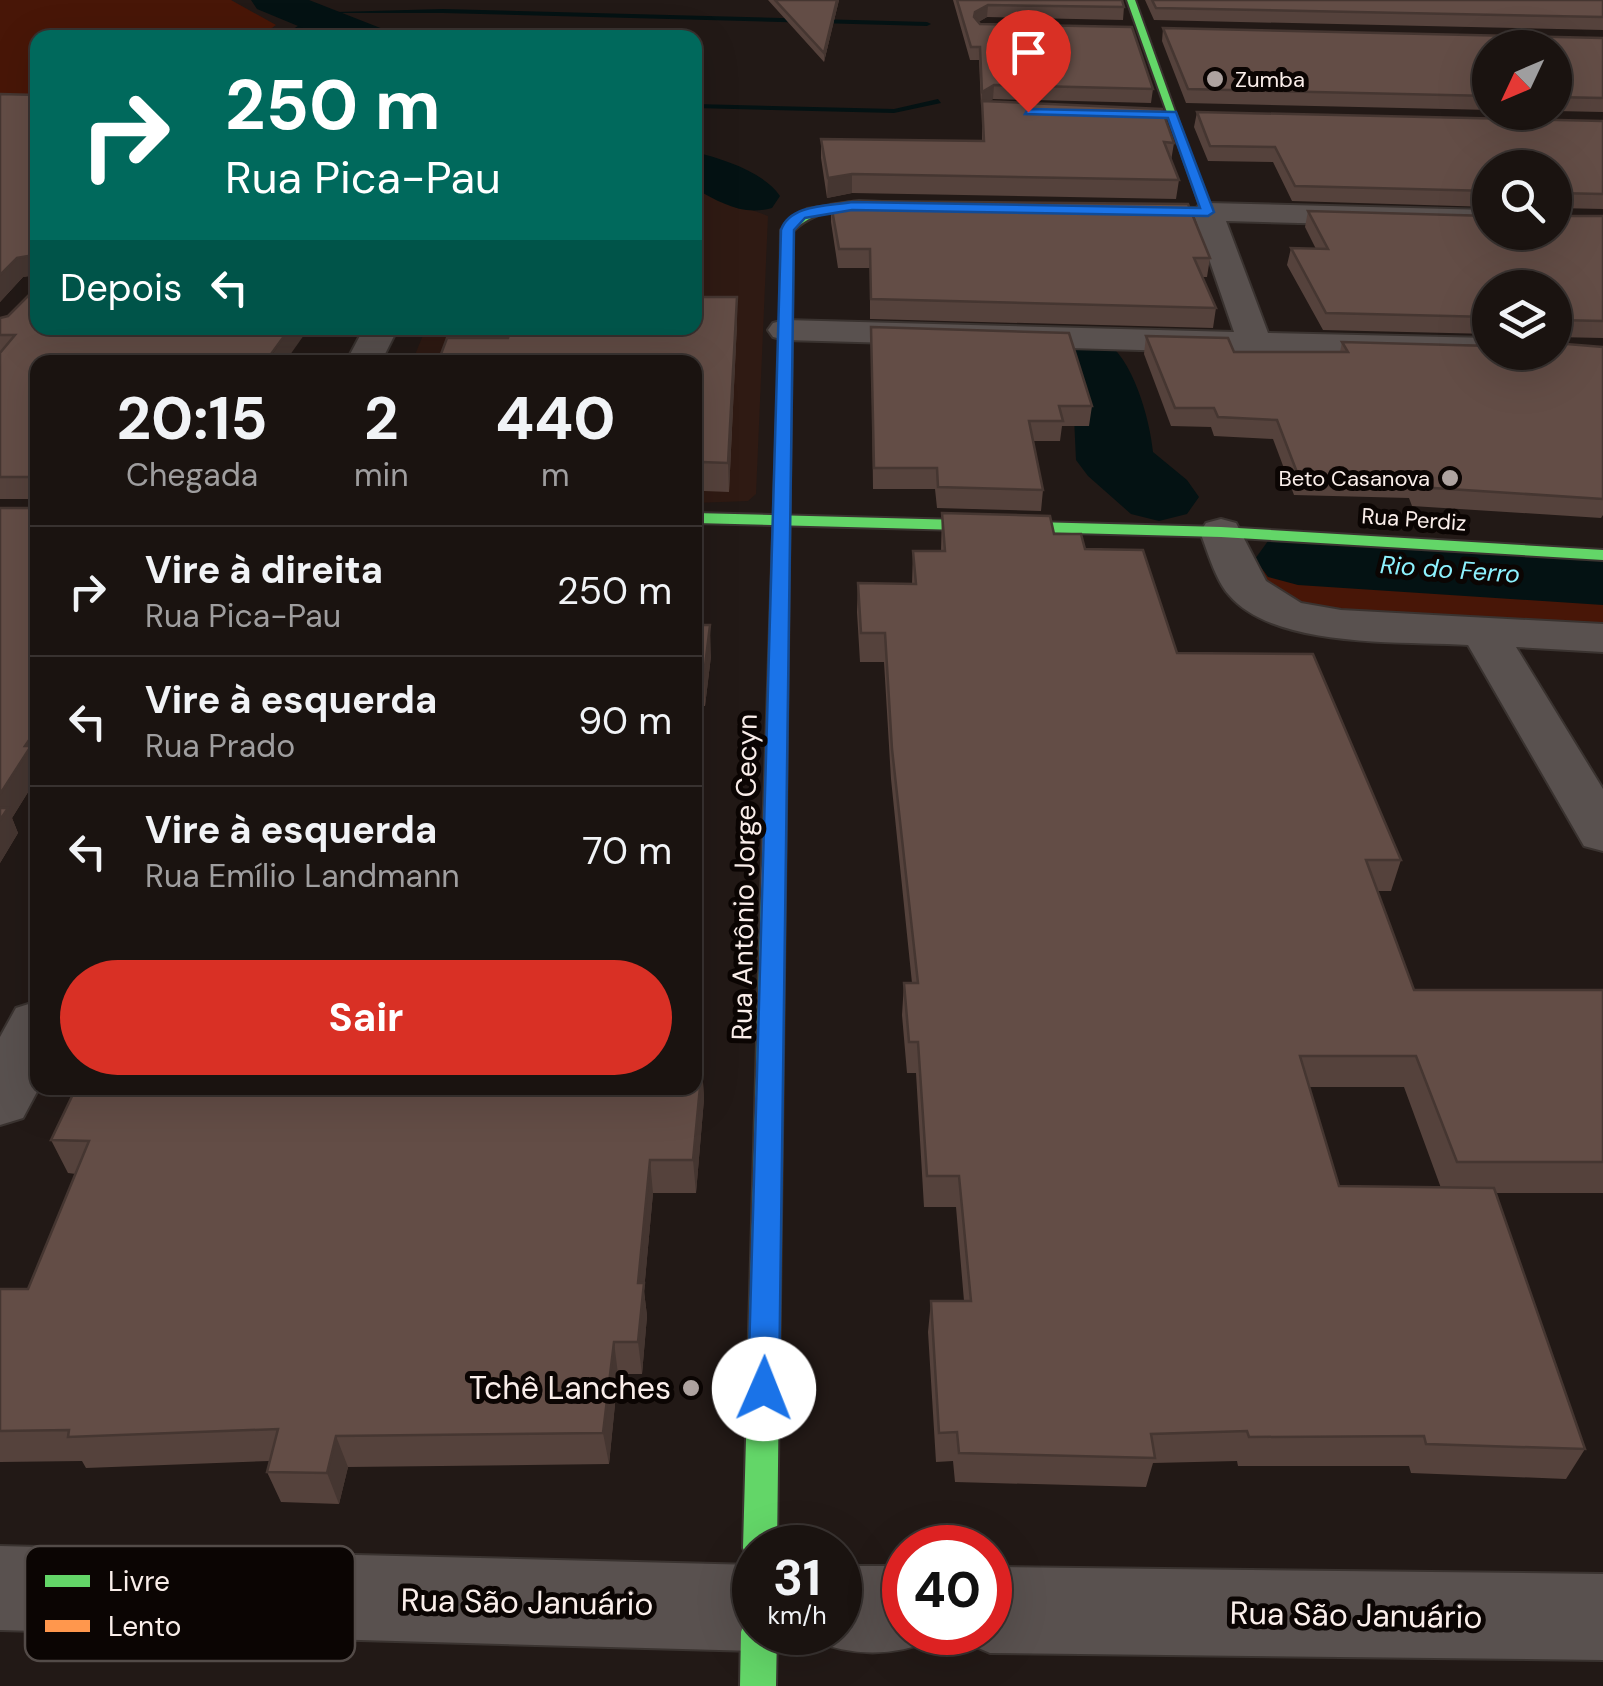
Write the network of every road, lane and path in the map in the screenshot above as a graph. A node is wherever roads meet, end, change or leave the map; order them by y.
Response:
1 (1131, 0) edge
2 (1162, 114) junction
3 (1202, 115) edge
4 (931, 207) edge
5 (1089, 210) edge
6 (1208, 212) junction
7 (1472, 219) edge
8 (785, 330) junction
9 (1255, 343) junction
10 (1472, 349) edge
11 (702, 518) edge
12 (781, 518) junction
13 (1222, 532) junction
14 (1603, 556) edge
15 (1483, 632) junction
16 (1603, 638) edge
17 (1603, 833) edge
18 (30, 1040) edge
19 (0, 1100) edge
20 (760, 1525) edge
21 (0, 1588) edge
22 (25, 1589) edge
23 (355, 1597) edge
24 (732, 1607) edge
25 (1012, 1610) edge
26 (1603, 1617) edge
27 (758, 1655) edge
28 (758, 1686) edge

1 - 2 street
2 - 3 street
2 - 6 street
4 - 8 street, Rua Antônio Jorge Cecyn
5 - 6 street
6 - 7 street
6 - 9 street
8 - 9 street
8 - 12 street, Rua Antônio Jorge Cecyn
9 - 10 street
11 - 12 street, Rua Perdiz
12 - 13 street, Rua Perdiz
12 - 20 street, Rua Antônio Jorge Cecyn
13 - 14 street, Rua Perdiz
13 - 15 street
15 - 16 street
15 - 17 street
18 - 19 street
21 - 22 street, Rua São Januário
23 - 24 street, Rua São Januário
25 - 26 street, Rua São Januário
27 - 28 street

